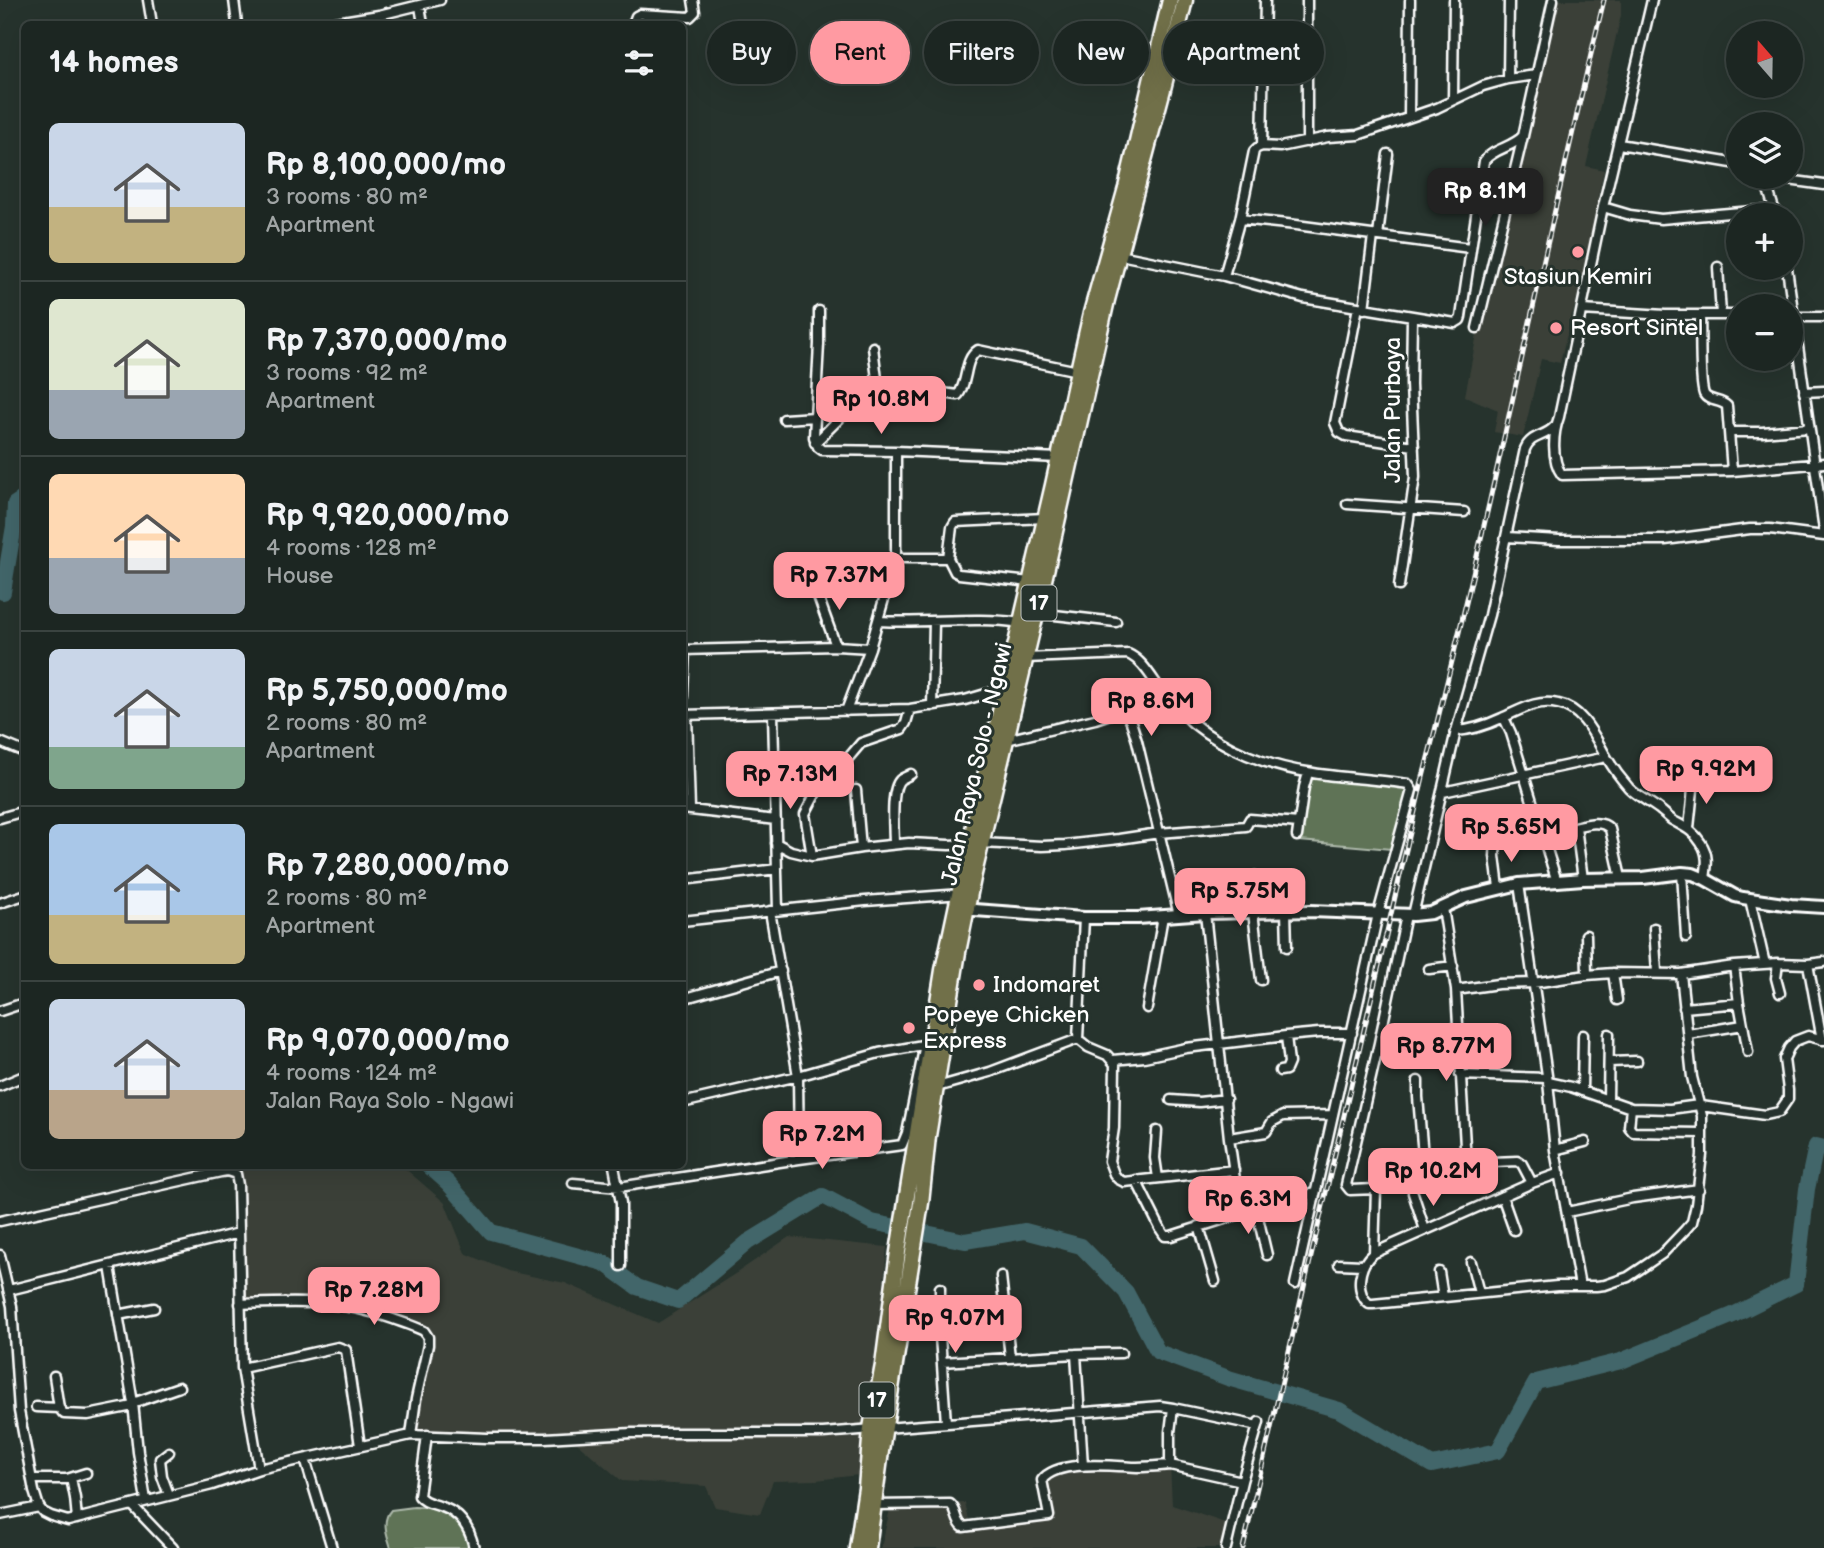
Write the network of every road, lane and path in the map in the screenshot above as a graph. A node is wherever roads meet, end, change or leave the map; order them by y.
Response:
1 (148, 0) edge
2 (234, 0) edge
3 (440, 0) edge
4 (694, 0) edge
5 (1170, 0) edge
6 (1185, 0) edge
7 (1265, 0) edge
8 (1307, 0) edge
9 (1410, 0) edge
10 (1454, 0) edge
11 (1509, 0) edge
12 (1553, 0) edge
13 (1652, 0) edge
14 (407, 4) edge
15 (420, 6) junction
16 (152, 21) edge
17 (237, 21) edge
18 (336, 21) edge
19 (422, 21) edge
20 (634, 21) edge
21 (1536, 75) junction
22 (1507, 79) junction
23 (1453, 99) junction
24 (1409, 117) junction
25 (1523, 136) junction
26 (1307, 142) junction
27 (1619, 144) junction
28 (1262, 146) junction
29 (1388, 154) dead end
30 (1726, 162) edge
31 (1803, 182) edge
32 (1824, 185) edge
33 (1603, 207) junction
34 (1726, 215) edge
35 (1240, 219) junction
36 (1376, 236) junction
37 (1470, 248) junction
38 (1120, 255) junction
39 (1718, 267) dead end
40 (1224, 276) junction
41 (1361, 308) junction
42 (1581, 310) junction
43 (819, 311) dead end
44 (1721, 315) junction
45 (1726, 315) edge
46 (1700, 316) junction
47 (1412, 317) junction
48 (1803, 317) edge
49 (1824, 317) edge
50 (1477, 327) dead end
51 (873, 347) dead end
52 (1078, 371) junction
53 (1801, 371) edge
54 (1824, 391) edge
55 (1804, 392) junction
56 (879, 395) junction
57 (815, 417) junction
58 (784, 419) dead end
59 (1555, 426) junction
60 (1809, 428) junction
61 (1729, 432) junction
62 (815, 443) junction
63 (1414, 446) junction
64 (896, 451) junction
65 (1059, 458) junction
66 (1819, 463) edge
67 (1732, 471) junction
68 (1348, 504) dead end
69 (1410, 507) junction
70 (1464, 512) dead end
71 (1045, 519) junction
72 (1824, 530) edge
73 (1824, 536) edge
74 (1506, 537) junction
75 (895, 558) junction
76 (948, 558) junction
77 (1030, 582) junction
78 (1399, 586) dead end
79 (815, 588) dead end
80 (1036, 615) junction
81 (879, 621) junction
82 (934, 622) junction
83 (1116, 622) dead end
84 (1021, 623) junction
85 (836, 646) junction
86 (870, 648) junction
87 (686, 650) edge
88 (1025, 658) junction
89 (1006, 688) junction
90 (1162, 691) junction
91 (932, 706) junction
92 (909, 709) junction
93 (1122, 710) junction
94 (846, 711) junction
95 (773, 713) junction
96 (686, 715) edge
97 (1504, 718) junction
98 (1456, 731) junction
99 (1006, 740) junction
100 (0, 743) edge
101 (21, 751) edge
102 (1606, 757) junction
103 (1308, 773) junction
104 (911, 774) dead end
105 (1524, 775) junction
106 (1694, 780) dead end
107 (856, 790) dead end
108 (1443, 792) junction
109 (686, 809) edge
110 (21, 812) edge
111 (0, 818) edge
112 (776, 820) junction
113 (1299, 823) junction
114 (1577, 827) junction
115 (1689, 828) junction
116 (1563, 830) dead end
117 (1159, 833) junction
118 (1543, 835) junction
119 (1297, 836) dead end
120 (1520, 840) dead end
121 (1496, 841) dead end
122 (776, 843) junction
123 (975, 843) junction
124 (894, 844) junction
125 (860, 848) junction
126 (812, 856) junction
127 (777, 869) junction
128 (1682, 873) junction
129 (1255, 876) dead end
130 (1583, 878) junction
131 (1621, 878) junction
132 (1705, 879) junction
133 (686, 880) edge
134 (1557, 882) junction
135 (1519, 884) junction
136 (1499, 888) junction
137 (965, 893) junction
138 (21, 896) edge
139 (1750, 899) junction
140 (0, 903) edge
141 (1824, 907) edge
142 (1443, 908) junction
143 (961, 909) junction
144 (774, 910) junction
145 (1286, 911) junction
146 (1253, 912) junction
147 (1205, 913) junction
148 (1378, 914) junction
149 (1179, 915) junction
150 (1409, 915) junction
151 (1163, 916) junction
152 (1084, 918) junction
153 (686, 921) edge
154 (1654, 928) dead end
155 (1586, 935) dead end
156 (1686, 937) dead end
157 (1287, 947) dead end
158 (1778, 962) junction
159 (1824, 962) edge
160 (1765, 964) junction
161 (1808, 964) junction
162 (1453, 966) junction
163 (1734, 966) junction
164 (1429, 969) dead end
165 (780, 971) junction
166 (1657, 972) junction
167 (1613, 973) junction
168 (1681, 974) junction
169 (1587, 975) junction
170 (1261, 980) dead end
171 (1533, 983) junction
172 (1456, 990) junction
173 (1780, 993) dead end
174 (686, 998) edge
175 (1617, 1000) dead end
176 (1739, 1003) junction
177 (21, 1004) edge
178 (1684, 1008) junction
179 (1147, 1009) dead end
180 (0, 1011) edge
181 (1743, 1025) junction
182 (1352, 1033) junction
183 (1609, 1034) dead end
184 (1688, 1034) junction
185 (1583, 1035) dead end
186 (1286, 1036) junction
187 (1078, 1039) junction
188 (1823, 1040) edge
189 (928, 1044) junction
190 (1220, 1044) junction
191 (1748, 1052) dead end
192 (1488, 1055) dead end
193 (1460, 1056) junction
194 (1112, 1059) junction
195 (1637, 1061) dead end
196 (1609, 1062) junction
197 (1280, 1071) dead end
198 (1460, 1075) junction
199 (798, 1076) junction
200 (21, 1077) edge
201 (1548, 1080) junction
202 (1418, 1081) dead end
203 (0, 1086) edge
204 (937, 1087) junction
205 (1582, 1091) junction
206 (1226, 1099) junction
207 (1171, 1100) dead end
208 (1608, 1100) junction
209 (686, 1103) edge
210 (1700, 1106) junction
211 (1631, 1108) junction
212 (1331, 1115) junction
213 (1157, 1131) dead end
214 (1702, 1133) junction
215 (1229, 1138) junction
216 (1585, 1142) dead end
217 (1555, 1150) junction
218 (799, 1159) junction
219 (1466, 1163) junction
220 (615, 1169) edge
221 (1234, 1170) junction
222 (1560, 1173) junction
223 (1158, 1178) junction
224 (1136, 1180) junction
225 (573, 1183) dead end
226 (1532, 1183) junction
227 (619, 1187) junction
228 (1379, 1188) junction
229 (1699, 1189) junction
230 (1314, 1194) junction
231 (1413, 1194) dead end
232 (1502, 1196) junction
233 (1256, 1209) junction
234 (912, 1210) junction
235 (1567, 1212) junction
236 (1240, 1214) junction
237 (0, 1221) edge
238 (1199, 1226) junction
239 (1425, 1230) junction
240 (1514, 1230) dead end
241 (239, 1233) junction
242 (1374, 1253) junction
243 (0, 1255) edge
244 (1268, 1255) dead end
245 (1471, 1262) dead end
246 (1339, 1264) dead end
247 (1362, 1265) junction
248 (110, 1266) junction
249 (621, 1266) dead end
250 (1439, 1272) dead end
251 (1001, 1276) dead end
252 (1215, 1281) dead end
253 (1294, 1284) dead end
254 (1580, 1286) junction
255 (940, 1288) dead end
256 (9, 1290) junction
257 (1479, 1293) junction
258 (1443, 1297) junction
259 (240, 1304) junction
260 (154, 1308) dead end
261 (118, 1315) junction
262 (1121, 1353) dead end
263 (1076, 1354) junction
264 (1010, 1357) junction
265 (942, 1362) junction
266 (242, 1368) junction
267 (54, 1376) dead end
268 (179, 1387) dead end
269 (133, 1404) junction
270 (36, 1407) dead end
271 (59, 1408) junction
272 (1173, 1408) junction
273 (1079, 1413) junction
274 (946, 1423) junction
275 (878, 1428) junction
276 (411, 1435) junction
277 (427, 1435) junction
278 (360, 1446) junction
279 (169, 1452) dead end
280 (305, 1459) junction
281 (1170, 1465) junction
282 (1083, 1466) junction
283 (259, 1469) junction
284 (86, 1473) dead end
285 (71, 1478) junction
286 (32, 1479) junction
287 (1241, 1481) junction
288 (169, 1495) junction
289 (146, 1500) junction
290 (132, 1505) junction
291 (873, 1505) junction
292 (39, 1507) junction
293 (0, 1515) edge
294 (77, 1519) junction
295 (173, 1548) edge
296 (332, 1548) edge
297 (474, 1548) edge
298 (858, 1548) edge
299 (868, 1548) edge
300 (1226, 1548) edge

1 - 16 street
2 - 17 street
3 - 15 street
4 - 20 street
5 - 52 highway, Jalan Raya Solo - Ngawi / 17
6 - 38 highway, Jalan Raya Solo - Ngawi / 17
7 - 28 street
8 - 26 street
9 - 24 street
10 - 23 street
11 - 22 street
12 - 21 street
13 - 27 street
14 - 15 street
14 - 18 street
15 - 19 street
21 - 22 street
21 - 25 street
22 - 23 street
23 - 24 street
24 - 26 street
25 - 37 street
25 - 50 street
26 - 28 street
27 - 30 street
27 - 33 street
28 - 35 street
29 - 36 street
31 - 32 street
33 - 34 street
33 - 42 street
35 - 36 street
35 - 40 street
36 - 37 street
36 - 41 street
37 - 47 street
38 - 40 street
38 - 80 highway, Jalan Raya Solo - Ngawi / 17
39 - 44 street
40 - 41 street
41 - 47 street
41 - 63 street
42 - 46 street
42 - 59 street
43 - 57 street
44 - 45 street
44 - 46 street
46 - 61 street
47 - 63 street, Jalan Purbaya
48 - 49 street
51 - 56 street
52 - 56 street
52 - 65 highway, Jalan Raya Solo - Ngawi / 17
53 - 55 street
54 - 55 street
55 - 60 street
56 - 62 street
57 - 58 street
57 - 62 street
59 - 67 street
59 - 74 street
60 - 61 street
60 - 66 street
61 - 67 street
62 - 64 street
63 - 69 street, Jalan Purbaya
64 - 65 street
64 - 75 street
65 - 71 highway, Jalan Raya Solo - Ngawi / 17
66 - 67 street
66 - 72 street
68 - 69 street
69 - 70 street
69 - 78 street, Jalan Purbaya
71 - 76 street
71 - 77 highway, Jalan Raya Solo - Ngawi / 17
73 - 74 street
74 - 98 street
75 - 76 street
75 - 81 street
76 - 77 street
77 - 84 highway, Jalan Raya Solo - Ngawi / 17
79 - 85 street
80 - 83 street
80 - 88 highway, Jalan Raya Solo - Ngawi / 17
81 - 82 street
81 - 86 street
82 - 84 street
82 - 91 street
84 - 89 highway, Jalan Raya Solo - Ngawi / 17
85 - 86 street
85 - 87 street
86 - 94 street
88 - 90 street
88 - 99 highway, Jalan Raya Solo - Ngawi / 17
89 - 91 street
89 - 123 highway, Jalan Raya Solo - Ngawi / 17
90 - 93 street
90 - 103 street
91 - 92 street
92 - 94 street
92 - 126 street
93 - 99 street
93 - 117 street
94 - 95 street
95 - 96 street
95 - 112 street
97 - 98 street
97 - 102 street
97 - 105 street
98 - 108 street
99 - 123 highway, Jalan Raya Solo - Ngawi / 17
100 - 101 street
102 - 105 street
102 - 115 street
103 - 113 street
103 - 148 street
104 - 124 street
105 - 108 street
105 - 118 street
106 - 115 street
107 - 125 street
108 - 150 street
109 - 112 street
110 - 111 street
112 - 122 street
113 - 117 street
113 - 119 street
114 - 116 street
114 - 130 street
114 - 131 street
115 - 132 street
117 - 123 street
117 - 149 street
118 - 120 street
118 - 134 street
121 - 136 street
122 - 126 street
122 - 127 street
123 - 124 street
123 - 137 highway, Jalan Raya Solo - Ngawi / 17
124 - 125 street
125 - 126 street
127 - 133 street
127 - 144 street
128 - 131 street
128 - 132 street
128 - 156 street
129 - 146 street
130 - 131 street
130 - 134 street
132 - 139 street
134 - 135 street
135 - 136 street
135 - 171 street
136 - 142 street
137 - 143 highway, Jalan Raya Solo - Ngawi / 17
137 - 144 street
138 - 140 street
139 - 141 street
139 - 160 street
142 - 150 street
142 - 162 street
143 - 152 street
143 - 189 highway, Jalan Raya Solo - Ngawi / 17
143 - 204 highway, Jalan Raya Solo - Ngawi / 17
144 - 153 street
144 - 165 street
145 - 146 street
145 - 148 street
145 - 157 street
146 - 147 street
146 - 170 street
147 - 149 street
147 - 190 street
148 - 150 street
148 - 182 street
149 - 151 street
150 - 228 street
151 - 152 street
151 - 179 street
152 - 187 street
154 - 166 street
155 - 169 street
158 - 160 street
158 - 161 street
158 - 173 street
159 - 161 street
160 - 163 street
161 - 188 street
162 - 164 street
162 - 172 street
163 - 168 street
163 - 176 street
165 - 174 street
165 - 199 street
166 - 167 street
166 - 168 street
167 - 169 street
167 - 175 street
168 - 178 street
169 - 171 street
171 - 172 street
171 - 201 street
172 - 193 street
176 - 178 street
176 - 181 street
177 - 180 street
178 - 184 street
181 - 184 street
181 - 191 street
182 - 186 street
182 - 212 street
183 - 196 street
184 - 210 street
185 - 205 street
186 - 190 street
186 - 197 street
187 - 194 street
187 - 204 street
188 - 210 street
189 - 199 street
189 - 218 street
189 - 234 highway, Jalan Raya Solo - Ngawi / 17
190 - 194 street
190 - 206 street
192 - 193 street
193 - 198 street
194 - 224 street
195 - 196 street
196 - 208 street
198 - 201 street
198 - 219 street
199 - 209 street
199 - 218 street
200 - 203 street
201 - 205 street
201 - 217 street
202 - 228 street
204 - 234 highway, Jalan Raya Solo - Ngawi / 17
205 - 208 street
206 - 207 street
206 - 215 street
208 - 211 street
210 - 211 street
210 - 214 street
211 - 214 street
212 - 215 street
212 - 230 street
213 - 223 street
214 - 229 street
215 - 221 street
216 - 217 street
217 - 222 street
218 - 227 street
219 - 226 street
219 - 228 street
220 - 227 street
221 - 223 street
221 - 236 street
222 - 226 street
222 - 235 street
223 - 224 street
224 - 238 street
225 - 227 street
226 - 232 street
227 - 249 street
228 - 242 street
229 - 235 street
229 - 254 street
230 - 233 street
230 - 253 street
231 - 239 street
232 - 239 street
232 - 240 street
233 - 236 street
233 - 244 street
234 - 275 highway, Jalan Raya Solo - Ngawi / 17
235 - 254 street
236 - 238 street
237 - 241 street
238 - 252 street
239 - 242 street
241 - 248 street
241 - 259 street
242 - 247 street
243 - 256 street
245 - 257 street
246 - 247 street
247 - 258 street
248 - 256 street
248 - 261 street
250 - 258 street
251 - 264 street
254 - 257 street
255 - 265 street
256 - 286 street
257 - 258 street
259 - 266 street
259 - 276 street
260 - 261 street
261 - 269 street
262 - 263 street
263 - 264 street
263 - 273 street
264 - 265 street
265 - 274 street
266 - 278 street
266 - 283 street
267 - 271 street
268 - 269 street
269 - 271 street
269 - 289 street
270 - 271 street
272 - 273 street
272 - 281 street
272 - 287 street
273 - 274 street
273 - 282 street
274 - 275 street
275 - 277 street
275 - 291 highway, Jalan Raya Solo - Ngawi / 17
275 - 298 highway, Jalan Raya Solo - Ngawi / 17
276 - 277 street
276 - 278 street
277 - 297 street
278 - 280 street
279 - 288 street
280 - 283 street
280 - 296 street
281 - 282 street
281 - 287 street
282 - 291 street
283 - 288 street
284 - 285 street
285 - 286 street
285 - 294 street
286 - 292 street
287 - 300 street
288 - 289 street
289 - 290 street
290 - 294 street
290 - 295 street
291 - 299 highway, Jalan Raya Solo - Ngawi / 17
292 - 293 street
292 - 294 street

